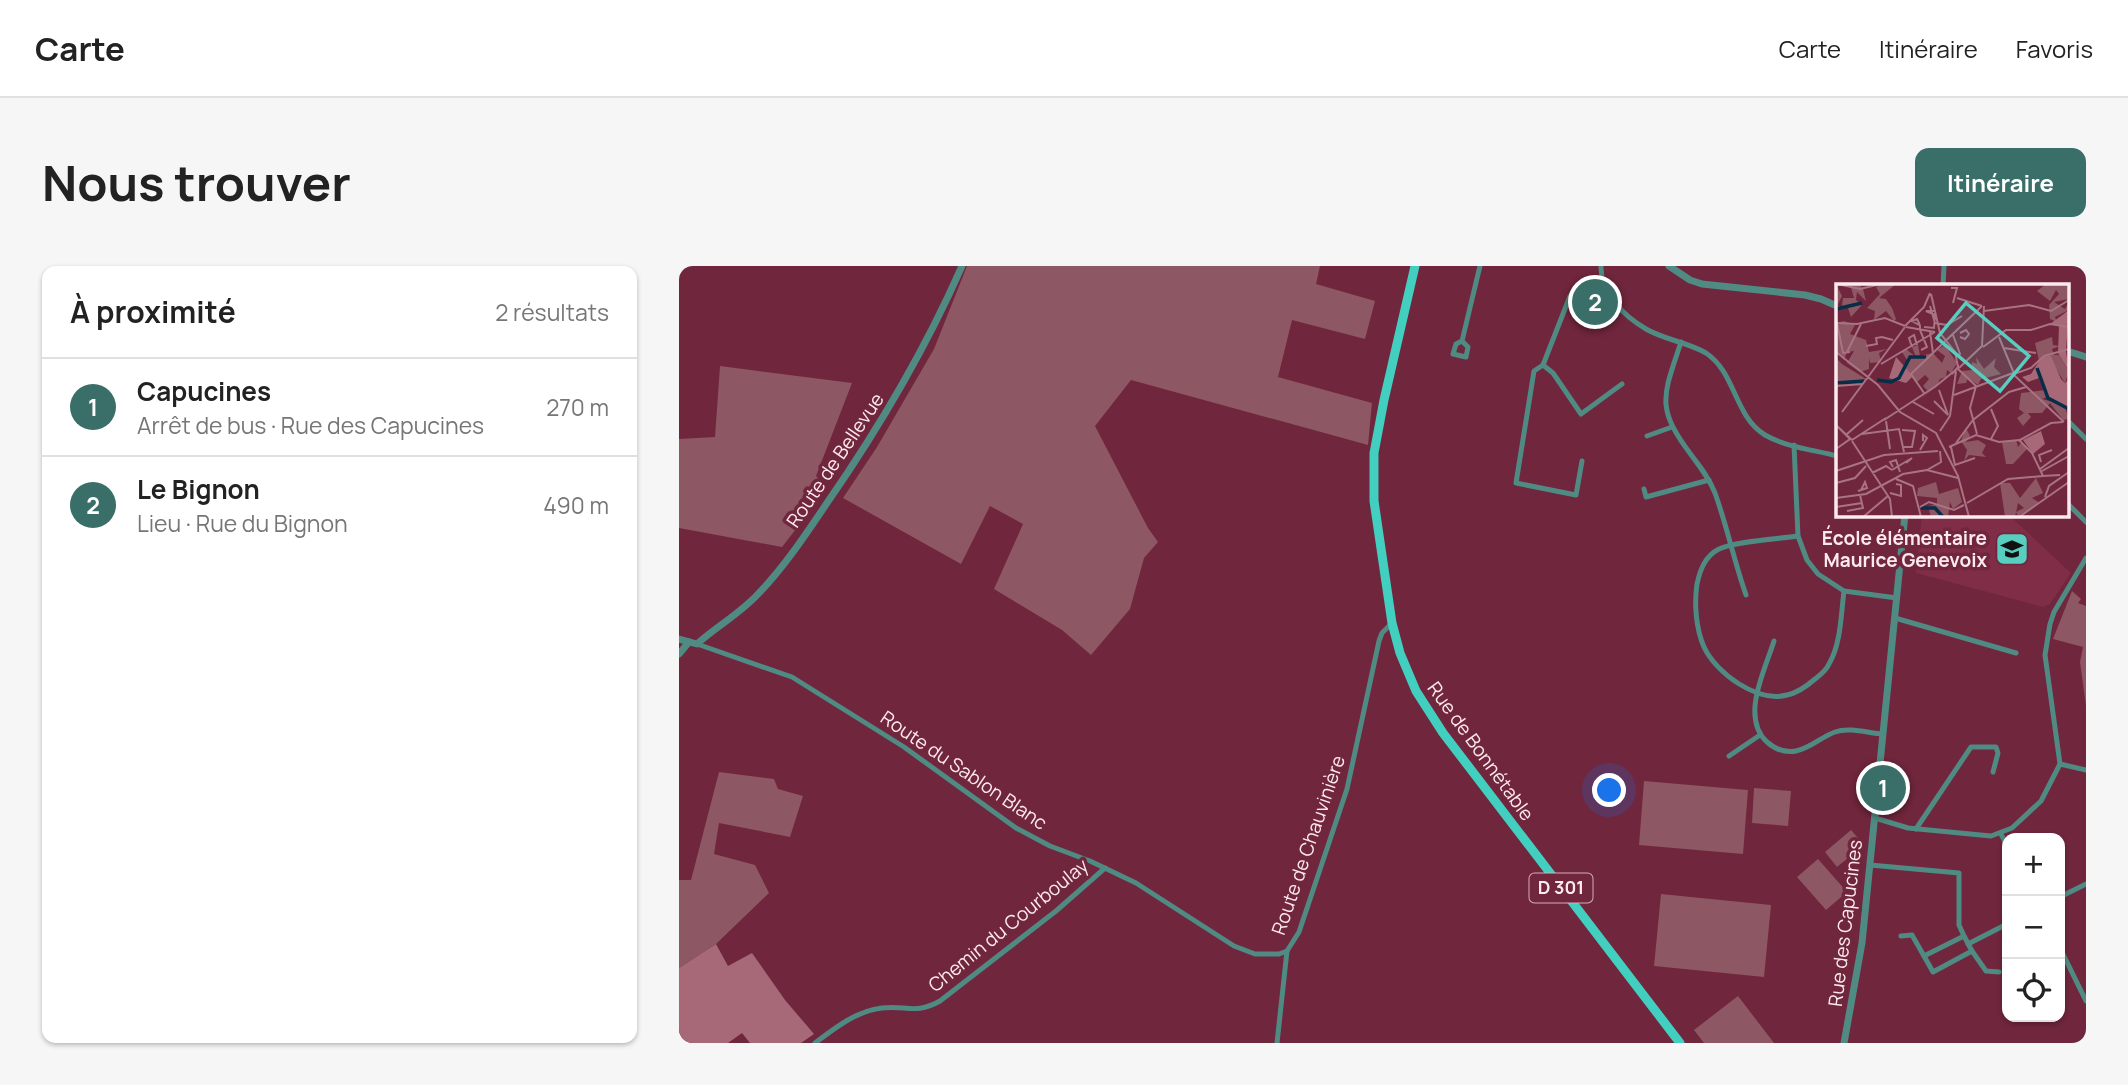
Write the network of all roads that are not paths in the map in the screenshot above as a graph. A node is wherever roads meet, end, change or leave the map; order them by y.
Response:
1 (962, 266) edge
2 (1415, 266) edge
3 (1479, 266) edge
4 (1601, 266) edge
5 (1669, 266) edge
6 (1944, 266) edge
7 (1602, 281) junction
8 (1943, 284) edge
9 (1836, 306) edge
10 (1462, 341) dead end
11 (1681, 342) junction
12 (2069, 352) edge
13 (2086, 356) edge
14 (1543, 365) junction
15 (1622, 384) dead end
16 (2069, 422) edge
17 (1672, 427) junction
18 (1647, 436) dead end
19 (2086, 439) edge
20 (1794, 445) junction
21 (1836, 456) edge
22 (1582, 461) dead end
23 (1709, 480) junction
24 (1644, 489) dead end
25 (2069, 505) edge
26 (1905, 516) edge
27 (2086, 522) edge
28 (1798, 536) junction
29 (1731, 546) junction
30 (2086, 558) edge
31 (1844, 591) junction
32 (1746, 595) dead end
33 (1897, 598) junction
34 (1895, 618) junction
35 (1392, 623) junction
36 (679, 639) edge
37 (1774, 641) dead end
38 (693, 643) junction
39 (2016, 653) dead end
40 (679, 654) edge
41 (1758, 692) junction
42 (1883, 734) junction
43 (1760, 735) junction
44 (1729, 756) dead end
45 (2060, 764) junction
46 (2086, 770) edge
47 (1993, 772) dead end
48 (1875, 818) junction
49 (1916, 829) junction
50 (2001, 834) joint
51 (1870, 864) junction
52 (1105, 867) junction
53 (2086, 884) edge
54 (2062, 896) edge
55 (2002, 927) edge
56 (1901, 936) dead end
57 (1964, 936) junction
58 (1968, 944) junction
59 (1287, 951) junction
60 (1972, 951) junction
61 (1924, 956) junction
62 (2065, 958) edge
63 (1999, 972) dead end
64 (2086, 1001) edge
65 (815, 1043) edge
66 (1277, 1043) edge
67 (1680, 1043) edge
68 (1844, 1043) edge

1 - 38 street, Route de Bellevue
2 - 35 main road, Rue de Bonnétable / D 301
3 - 10 street
4 - 7 street
5 - 9 street
6 - 8 street
7 - 11 street
7 - 14 street
11 - 17 street
11 - 20 street
12 - 13 street
14 - 15 street
14 - 22 street
16 - 19 street
17 - 18 street
17 - 23 street
20 - 21 street
20 - 28 street
23 - 24 street
23 - 29 street
25 - 27 street
26 - 33 street, Rue des Capucines
28 - 29 street
28 - 31 street
29 - 32 street
29 - 41 street
30 - 45 street
31 - 33 street
31 - 41 street
33 - 34 street, Rue des Capucines
34 - 39 street
34 - 42 street, Rue des Capucines
35 - 59 street, Route de Chauvinière
35 - 67 main road, Rue de Bonnétable / D 301
36 - 38 street
37 - 41 street
38 - 40 street, Route de Bellevue
38 - 52 street, Route du Sablon Blanc
41 - 43 street
42 - 43 street
42 - 48 street, Rue des Capucines
43 - 44 street
45 - 46 street
45 - 50 street
47 - 49 street
48 - 49 street
48 - 51 street, Rue des Capucines
49 - 50 street
51 - 57 street
51 - 68 street, Rue des Capucines
52 - 59 street, Route du Sablon Blanc
52 - 65 street, Chemin du Courboulay
53 - 54 street
55 - 58 street
56 - 61 street
57 - 58 street
57 - 61 street
58 - 60 street
59 - 66 street, Route de Chauvinière
60 - 61 street
60 - 63 street
62 - 64 street

